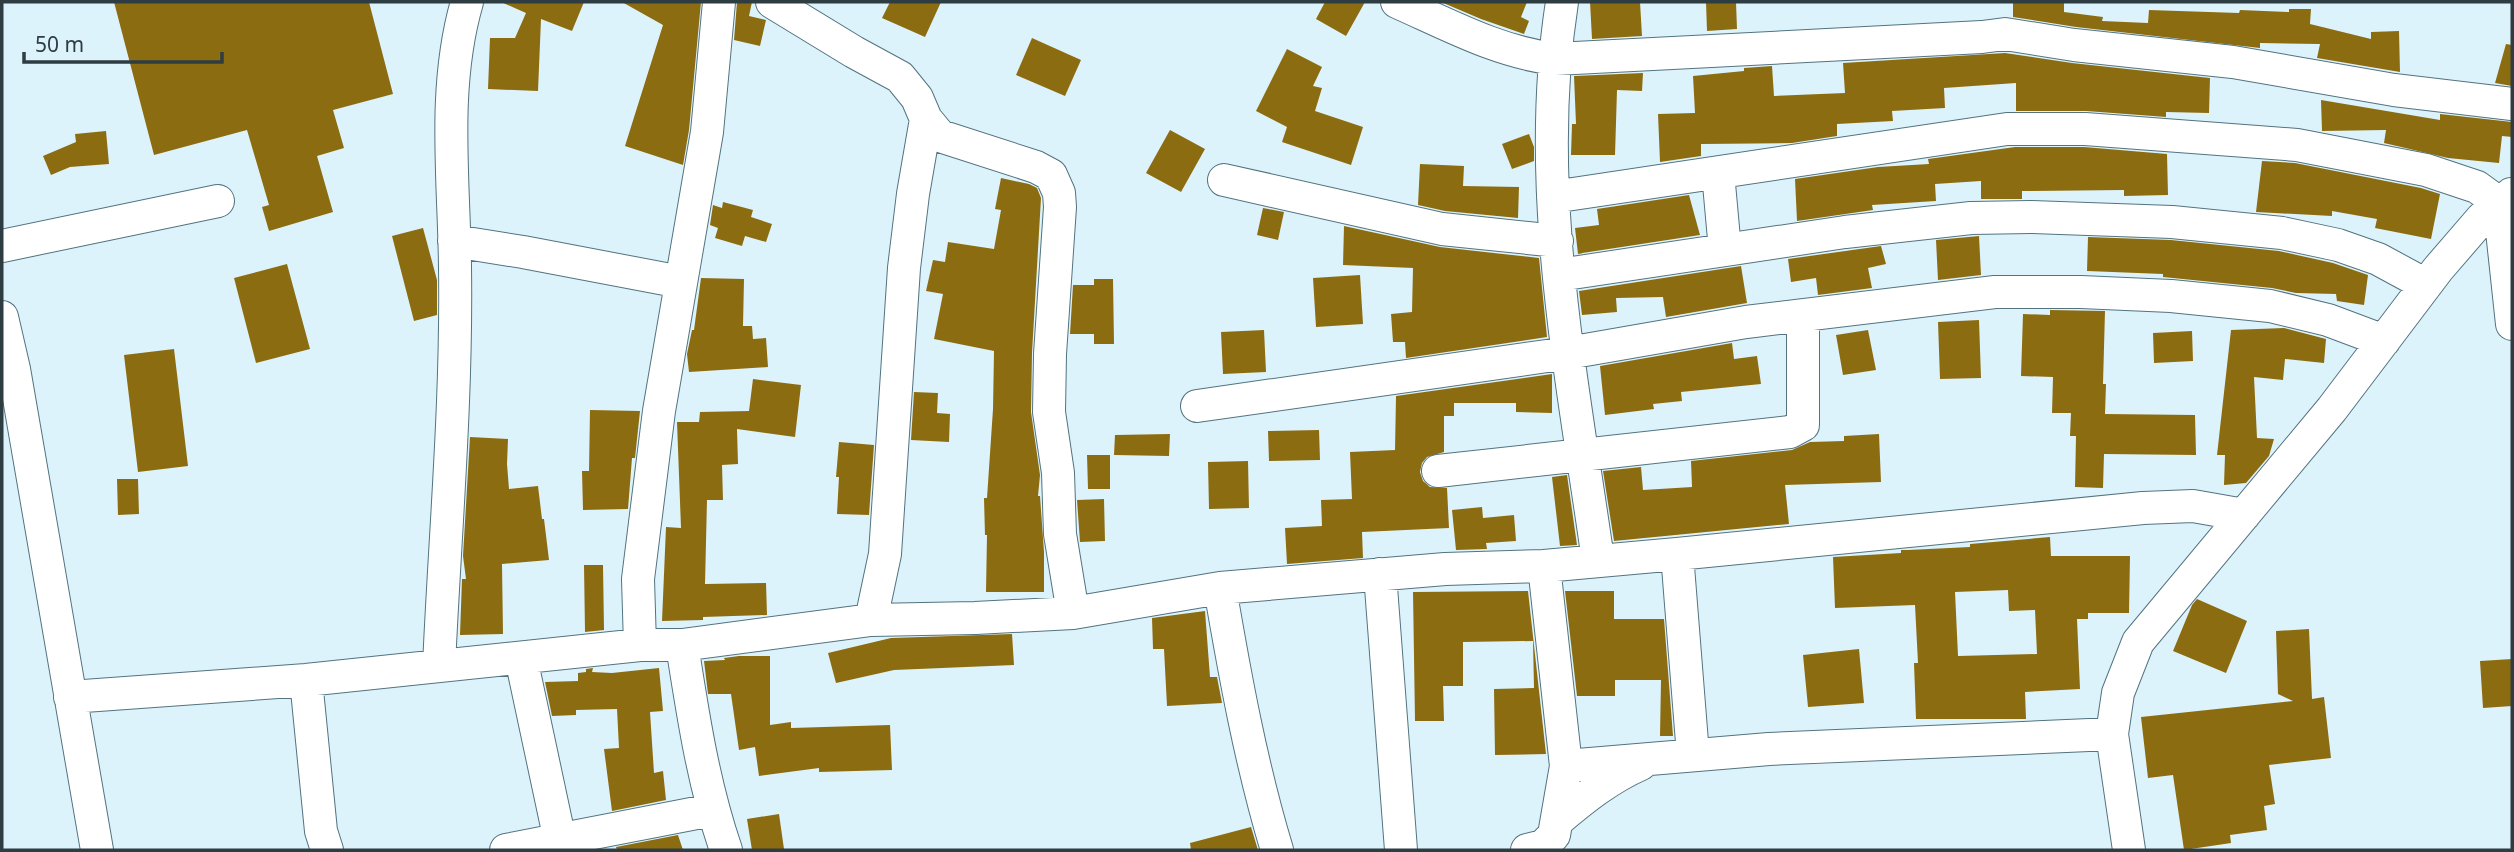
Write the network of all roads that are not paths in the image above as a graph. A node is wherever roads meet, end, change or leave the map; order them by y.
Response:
1 (467, 2) edge
2 (719, 2) edge
3 (772, 2) edge
4 (1397, 2) edge
5 (1562, 2) edge
6 (1555, 60) junction
7 (2512, 104) edge
8 (926, 119) junction
9 (1718, 173) junction
10 (1224, 180) dead end
11 (1553, 197) junction
12 (2506, 198) edge
13 (218, 201) dead end
14 (454, 241) junction
15 (1557, 241) junction
16 (2, 246) edge
17 (1725, 250) junction
18 (1559, 275) junction
19 (681, 282) junction
20 (2426, 285) junction
21 (1803, 315) junction
22 (2, 317) edge
23 (2512, 324) edge
24 (2384, 341) junction
25 (1569, 353) junction
26 (1198, 406) dead end
27 (1583, 456) junction
28 (1438, 471) dead end
29 (2244, 515) junction
30 (1677, 554) junction
31 (1598, 560) junction
32 (1544, 566) junction
33 (1380, 575) junction
34 (1220, 588) junction
35 (1073, 613) junction
36 (872, 620) junction
37 (640, 645) junction
38 (682, 645) junction
39 (521, 658) junction
40 (439, 666) junction
41 (306, 680) junction
42 (70, 697) junction
43 (2112, 734) junction
44 (1693, 755) junction
45 (1655, 757) junction
46 (1566, 766) junction
47 (712, 810) junction
48 (1557, 821) junction
49 (561, 845) edge
50 (97, 850) edge
51 (327, 850) edge
52 (506, 850) edge
53 (726, 850) edge
54 (1277, 850) edge
55 (1401, 850) edge
56 (1527, 850) edge
57 (2129, 850) edge

1 - 14 street
2 - 19 street
3 - 8 street
4 - 6 street
5 - 6 street
6 - 7 street
6 - 11 street
8 - 35 street
8 - 36 street
9 - 11 street
9 - 12 street
9 - 17 street
10 - 15 street
11 - 15 street
12 - 20 street
12 - 23 street
13 - 16 street
14 - 19 street
14 - 40 street
15 - 18 street
17 - 18 street
17 - 20 street
18 - 25 street
19 - 37 street
20 - 24 street
21 - 24 street
21 - 25 street
21 - 27 street
22 - 42 street
24 - 29 street
25 - 26 street
25 - 27 street
27 - 28 street
27 - 31 street
29 - 30 street
29 - 43 street
30 - 31 street
30 - 44 street
31 - 32 street
32 - 33 street
32 - 46 street
33 - 34 street
33 - 55 street
34 - 35 street
34 - 54 street
35 - 36 street
36 - 38 street
37 - 38 street
37 - 39 street
38 - 47 street
39 - 40 street
39 - 49 street
40 - 41 street
41 - 42 street
41 - 51 street
42 - 50 street
43 - 44 street
43 - 57 street
44 - 45 street
45 - 46 street
45 - 48 street
46 - 48 street
47 - 49 street
47 - 53 street
48 - 56 street
49 - 52 street

